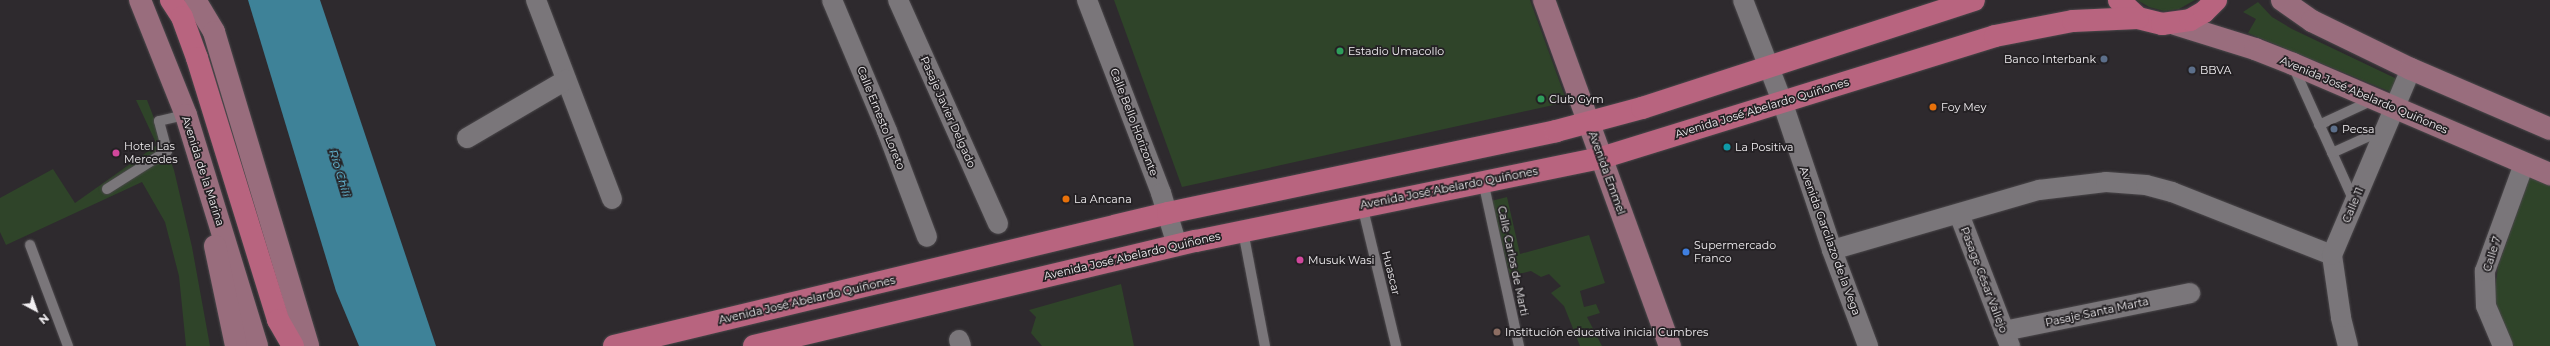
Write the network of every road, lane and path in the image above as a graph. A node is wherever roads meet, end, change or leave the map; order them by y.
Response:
1 (140, 0) edge
2 (172, 0) edge
3 (195, 0) edge
4 (536, 0) edge
5 (832, 0) edge
6 (898, 0) edge
7 (1087, 0) edge
8 (1544, 0) edge
9 (1743, 0) edge
10 (1974, 0) edge
11 (2119, 0) edge
12 (2216, 0) edge
13 (2282, 0) edge
14 (2138, 18) junction
15 (2175, 24) junction
16 (2293, 64) junction
17 (1769, 67) junction
18 (2410, 69) junction
19 (566, 80) junction
20 (2374, 99) junction
21 (1782, 101) junction
22 (2396, 108) junction
23 (186, 115) junction
24 (1588, 121) junction
25 (2319, 125) junction
26 (2387, 128) junction
27 (2550, 128) edge
28 (467, 138) dead end
29 (193, 144) junction
30 (2332, 153) junction
31 (1601, 158) junction
32 (2524, 164) junction
33 (2550, 174) edge
34 (1483, 181) junction
35 (107, 189) dead end
36 (612, 198) dead end
37 (2354, 201) junction
38 (1362, 205) junction
39 (1168, 213) junction
40 (1959, 214) junction
41 (998, 224) dead end
42 (1243, 230) junction
43 (927, 237) dead end
44 (30, 245) dead end
45 (1177, 245) junction
46 (1832, 250) junction
47 (2332, 255) junction
48 (2190, 293) dead end
49 (2007, 338) edge
50 (68, 346) edge
51 (236, 346) edge
52 (257, 346) edge
53 (292, 346) edge
54 (308, 346) edge
55 (614, 346) edge
56 (754, 346) edge
57 (1265, 346) edge
58 (1396, 346) edge
59 (1519, 346) edge
60 (1670, 346) edge
61 (1868, 346) edge
62 (2348, 346) edge
63 (2503, 346) edge

1 - 23 main road, Avenida de la Marina
2 - 53 main road
3 - 54 main road
4 - 19 street
5 - 43 street, Calle Ernesto Loreto
6 - 41 street, Pasaje Javier Delgado
7 - 39 street, Calle Bello Horizonte
8 - 24 main road, Avenida Emmel
9 - 17 street, Avenida Garcilazo de la Vega
10 - 17 main road, Avenida José Abelardo Quiñones
11 - 14 main road
12 - 15 main road
13 - 18 main road
14 - 15 main road
14 - 21 main road, Avenida José Abelardo Quiñones
15 - 16 main road, Avenida José Abelardo Quiñones
16 - 20 main road, Avenida José Abelardo Quiñones
16 - 25 lane
17 - 21 street, Avenida Garcilazo de la Vega
17 - 24 main road, Avenida José Abelardo Quiñones
18 - 22 street, Calle 11
18 - 27 main road
19 - 28 street
19 - 36 street
20 - 22 main road, Avenida José Abelardo Quiñones
20 - 25 lane
21 - 31 main road, Avenida José Abelardo Quiñones
21 - 46 street, Avenida Garcilazo de la Vega
22 - 26 street, Calle 11
22 - 32 main road, Avenida José Abelardo Quiñones
23 - 29 main road, Avenida de la Marina
23 - 35 lane
24 - 31 main road, Avenida Emmel
24 - 39 main road, Avenida José Abelardo Quiñones
25 - 30 lane
26 - 30 lane
26 - 37 street, Calle 11
29 - 51 main road
29 - 52 main road, Avenida de la Marina
30 - 37 lane
31 - 34 main road, Avenida José Abelardo Quiñones
31 - 60 main road, Avenida Emmel
32 - 33 main road, Avenida José Abelardo Quiñones
32 - 63 street, Calle 7
34 - 38 main road, Avenida José Abelardo Quiñones
34 - 59 lane, Calle Carlos de Marti
37 - 47 street, Calle 11
38 - 42 main road, Avenida José Abelardo Quiñones
38 - 58 lane, Huascar
39 - 45 street, Calle Bello Horizonte
39 - 55 main road, Avenida José Abelardo Quiñones
40 - 46 street
40 - 47 street
40 - 49 street, Pasage César Vallejo
42 - 45 main road, Avenida José Abelardo Quiñones
42 - 57 lane
44 - 50 lane
45 - 56 main road, Avenida José Abelardo Quiñones
46 - 61 street, Avenida Garcilazo de la Vega
47 - 62 street
48 - 49 street, Pasaje Santa Marta

